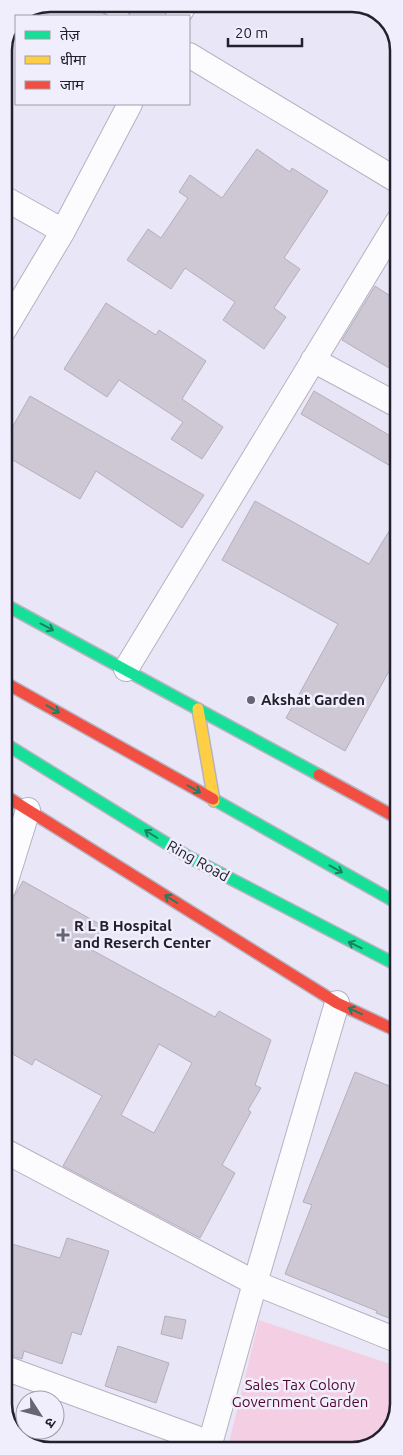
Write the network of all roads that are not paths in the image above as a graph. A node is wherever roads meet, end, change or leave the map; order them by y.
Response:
1 (190, 56) edge
2 (129, 105) edge
3 (390, 176) edge
4 (12, 202) edge
5 (63, 231) junction
6 (390, 234) edge
7 (12, 317) edge
8 (313, 360) junction
9 (390, 402) edge
10 (12, 608) edge
11 (126, 669) junction
12 (12, 686) edge
13 (198, 709) junction
14 (12, 748) edge
15 (12, 800) edge
16 (214, 801) junction
17 (28, 810) junction
18 (390, 814) edge
19 (12, 862) edge
20 (390, 899) edge
21 (390, 962) edge
22 (337, 1003) junction
23 (390, 1028) edge
24 (12, 1155) edge
25 (255, 1282) junction
26 (390, 1336) edge
27 (12, 1371) edge
28 (196, 1442) edge
29 (210, 1442) edge

1 - 3 street
2 - 5 street
4 - 5 street
5 - 7 street
6 - 8 street
8 - 9 street
8 - 11 street
10 -> 11 main road
11 - 13 main road
12 -> 16 main road
13 - 16 main road
13 - 18 main road
21 -> 14 main road, Ring Road
15 - 17 main road
16 -> 20 main road
17 - 19 street
22 -> 17 main road
23 -> 22 main road
22 - 25 street
24 - 25 street
25 - 26 street
25 - 29 street
27 - 28 street

